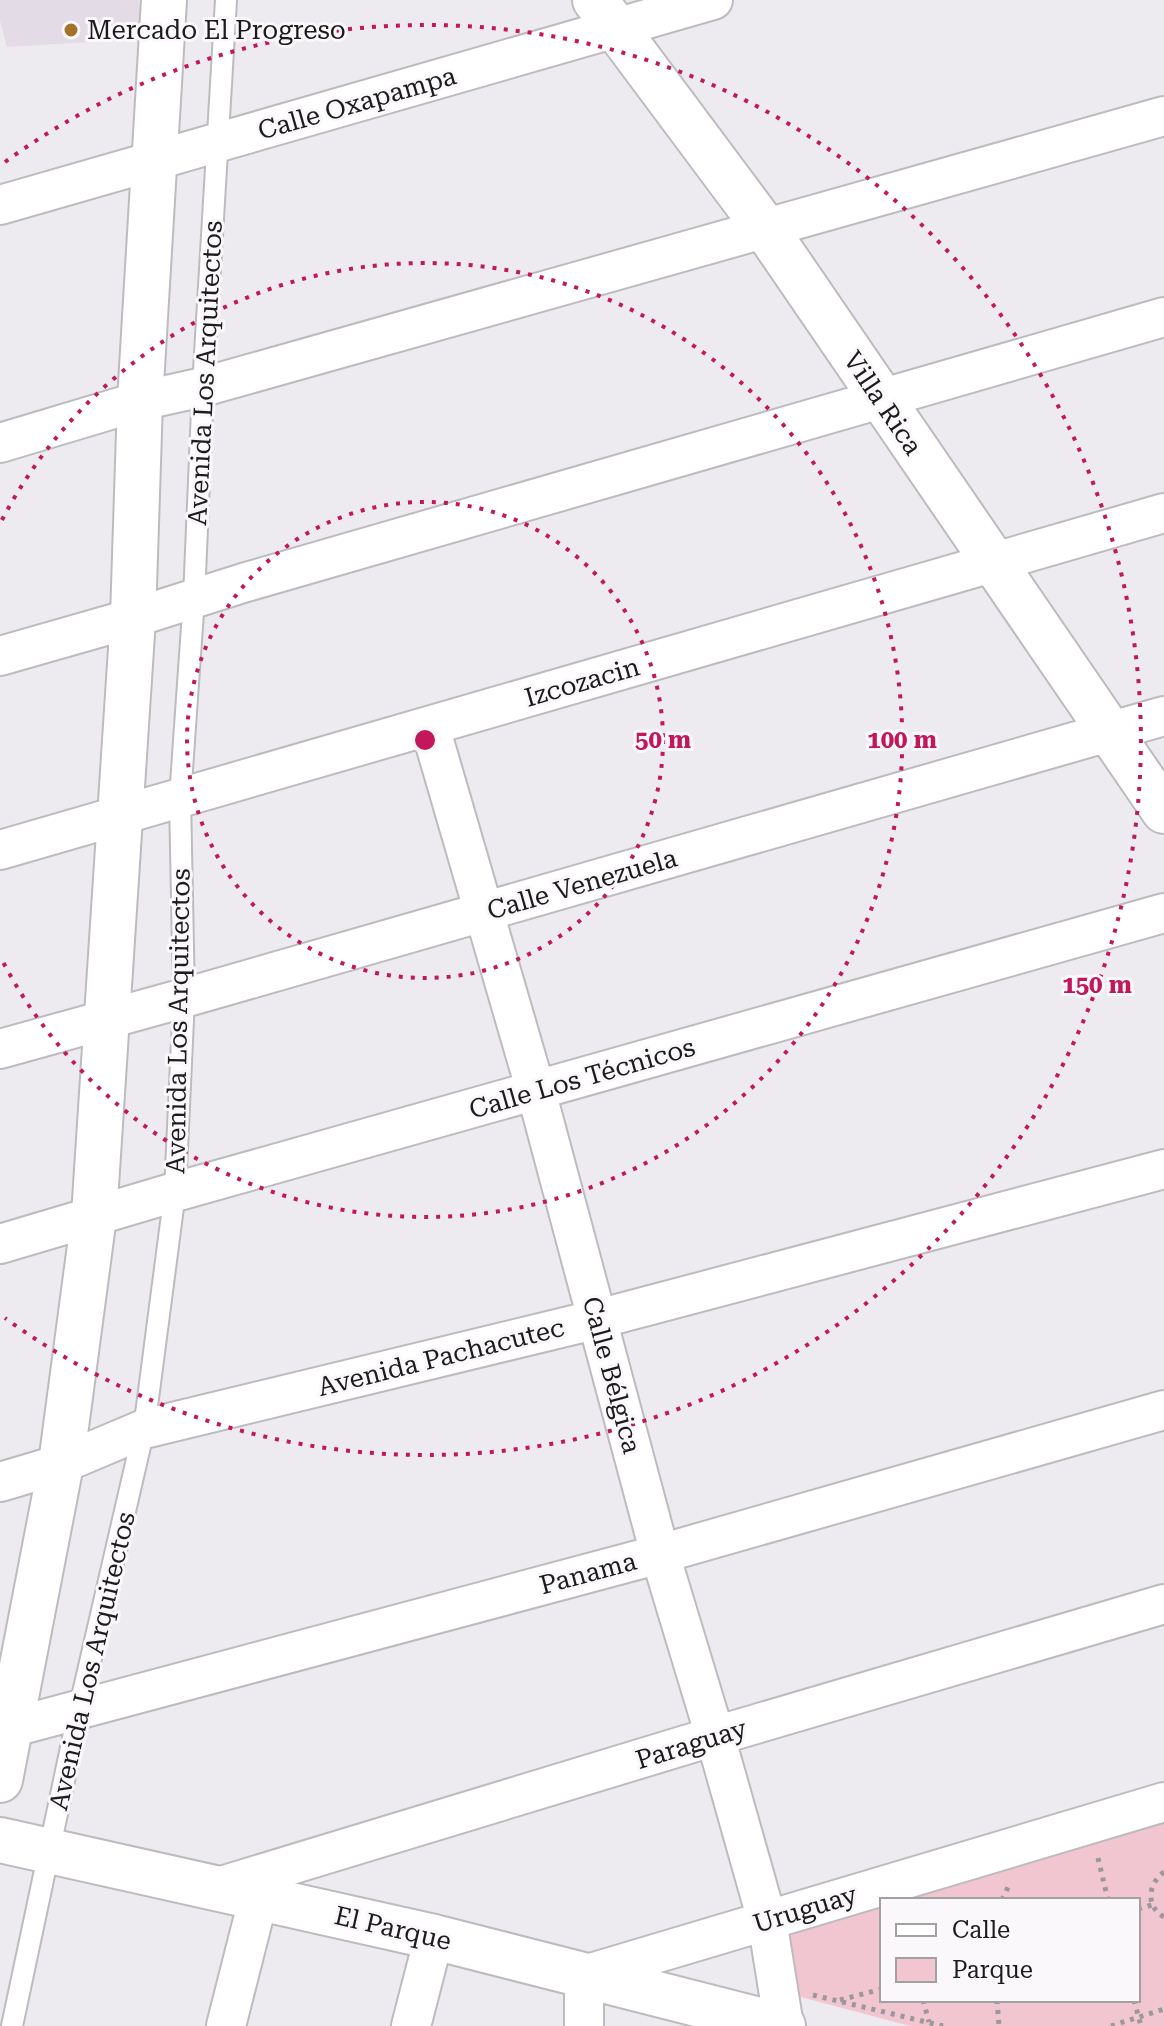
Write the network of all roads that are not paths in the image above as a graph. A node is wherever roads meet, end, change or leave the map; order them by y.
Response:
1 (164, 0) edge
2 (226, 0) edge
3 (713, 0) edge
4 (605, 14) edge
5 (1164, 116) edge
6 (218, 143) junction
7 (156, 161) junction
8 (0, 205) edge
9 (765, 228) junction
10 (1164, 317) edge
11 (203, 387) junction
12 (880, 397) junction
13 (140, 401) junction
14 (0, 443) edge
15 (1164, 513) edge
16 (992, 562) junction
17 (194, 598) junction
18 (133, 618) junction
19 (0, 656) edge
20 (1164, 716) edge
21 (430, 727) junction
22 (1111, 732) junction
23 (180, 798) junction
24 (1164, 811) edge
25 (120, 815) junction
26 (0, 850) edge
27 (482, 913) junction
28 (1164, 913) edge
29 (184, 998) junction
30 (108, 1019) junction
31 (0, 1049) edge
32 (536, 1091) junction
33 (1164, 1169) edge
34 (175, 1192) junction
35 (94, 1216) junction
36 (0, 1244) edge
37 (598, 1319) junction
38 (1164, 1410) edge
39 (144, 1429) junction
40 (61, 1464) junction
41 (0, 1482) edge
42 (660, 1554) junction
43 (1164, 1604) edge
44 (79, 1710) junction
45 (10, 1728) junction
46 (715, 1736) junction
47 (0, 1780) edge
48 (1164, 1802) edge
49 (0, 1840) edge
50 (50, 1851) junction
51 (239, 1892) junction
52 (767, 1920) junction
53 (434, 1937) junction
54 (584, 1975) junction
55 (791, 2015) edge
56 (12, 2026) edge
57 (226, 2026) edge
58 (411, 2026) edge
59 (584, 2026) edge

1 - 7 main road
2 - 6 lane, Avenida Los Arquitectos
3 - 4 street, Calle Oxapampa
4 - 6 street, Calle Oxapampa
4 - 9 main road, Villa Rica
5 - 9 street
6 - 7 street, Calle Oxapampa
6 - 11 lane, Avenida Los Arquitectos
7 - 8 street, Calle Oxapampa
7 - 13 main road
9 - 11 street
9 - 12 main road, Villa Rica
10 - 12 street
11 - 13 street
11 - 17 lane, Avenida Los Arquitectos
12 - 16 main road, Villa Rica
12 - 17 street
13 - 14 street
13 - 18 main road
15 - 16 street, Izcozacin
16 - 21 street, Izcozacin
16 - 22 main road, Villa Rica
17 - 18 street
17 - 23 lane, Avenida Los Arquitectos
18 - 19 street
18 - 25 main road
20 - 22 street, Calle Venezuela
21 - 23 street, Izcozacin
21 - 27 street, Calle Bélgica
22 - 24 main road, Villa Rica
22 - 27 street, Calle Venezuela
23 - 25 street, Izcozacin
23 - 29 lane, Avenida Los Arquitectos
25 - 26 street, Izcozacin
25 - 30 main road
27 - 29 street, Calle Venezuela
27 - 32 street, Calle Bélgica
28 - 32 street, Calle Los Técnicos
29 - 30 street, Calle Venezuela
29 - 34 lane, Avenida Los Arquitectos
30 - 31 street, Calle Venezuela
30 - 35 main road
32 - 34 street, Calle Los Técnicos
32 - 37 street, Calle Bélgica
33 - 37 street, Avenida Pachacutec
34 - 35 street, Calle Los Técnicos
34 - 39 lane, Avenida Los Arquitectos
35 - 36 street, Calle Los Técnicos
35 - 40 main road
37 - 39 street, Avenida Pachacutec
37 - 42 street, Calle Bélgica
38 - 42 street, Panama
39 - 40 street, Avenida Pachacutec
39 - 44 lane, Avenida Los Arquitectos
40 - 41 street, Avenida Pachacutec
40 - 45 main road
42 - 44 street, Panama
42 - 46 street, Calle Bélgica
43 - 46 street, Paraguay
44 - 45 street, Panama
44 - 50 lane, Avenida Los Arquitectos
45 - 47 main road
46 - 51 street, Paraguay
46 - 52 street, Calle Bélgica
48 - 52 street, Uruguay
49 - 50 main road, El Parque
50 - 51 main road, El Parque
50 - 56 lane, Avenida Los Arquitectos
51 - 53 main road, El Parque
51 - 57 street
52 - 54 street, Uruguay
52 - 55 street, Calle Bélgica
53 - 54 main road, El Parque
53 - 58 street
54 - 55 main road, El Parque
54 - 59 street

